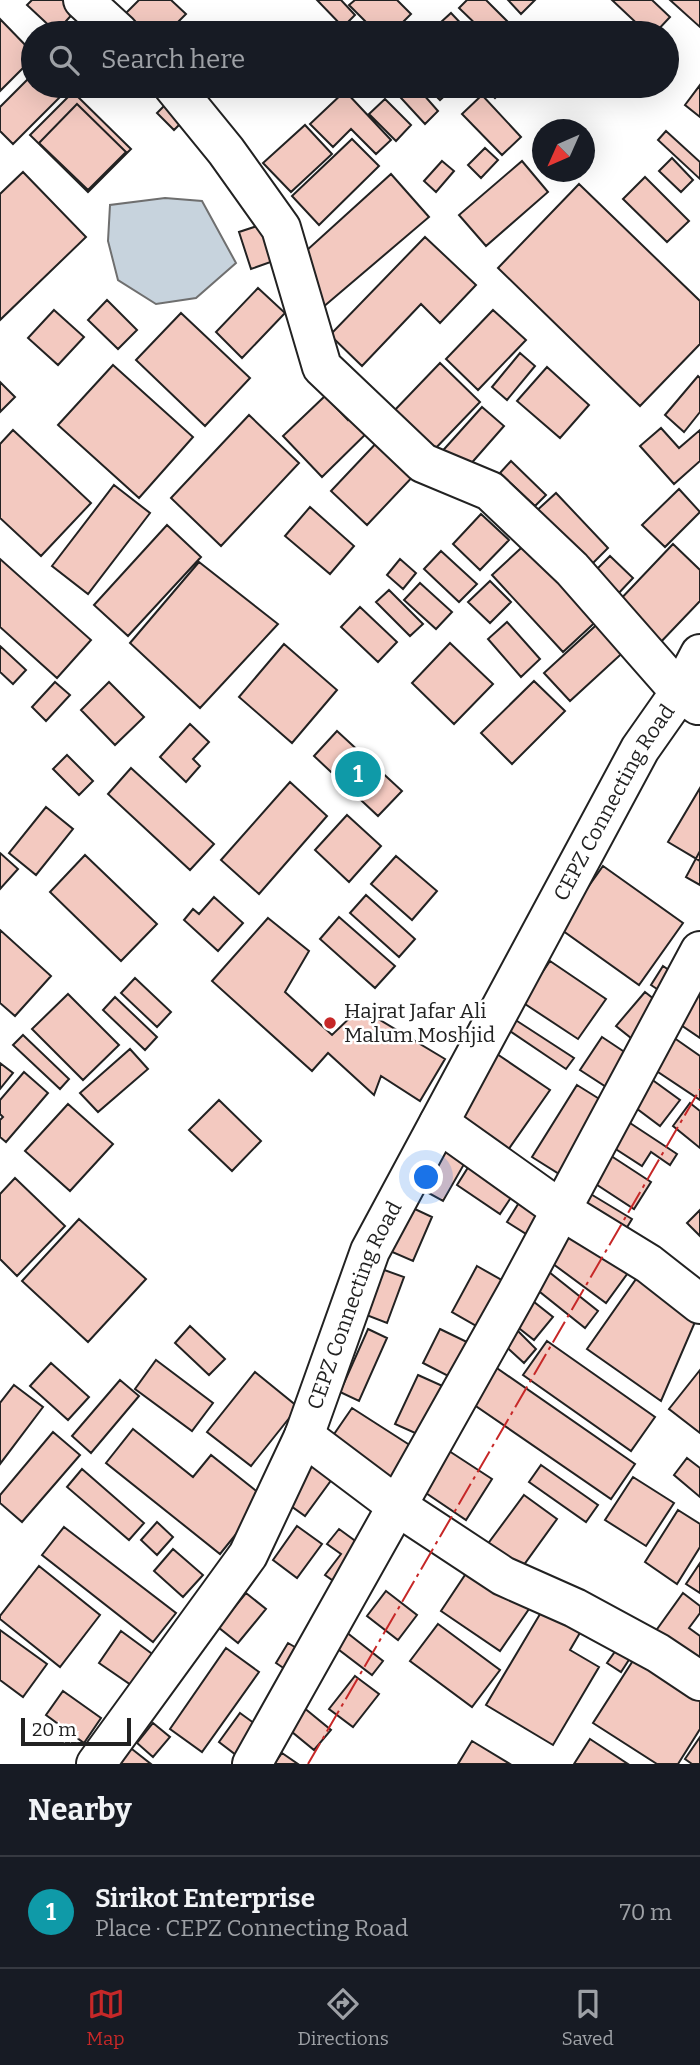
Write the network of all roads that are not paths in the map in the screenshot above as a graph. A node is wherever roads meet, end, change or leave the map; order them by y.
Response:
1 (83, 0) edge
2 (106, 21) edge
3 (183, 98) edge
4 (700, 654) edge
5 (690, 699) edge
6 (700, 951) edge
7 (439, 1123) junction
8 (561, 1210) junction
9 (700, 1304) edge
10 (304, 1436) junction
11 (397, 1506) junction
12 (700, 1681) edge
13 (96, 1764) edge
14 (252, 1764) edge

1 - 2 street
3 - 5 street
4 - 5 street, CEPZ Connecting Road
5 - 7 street, CEPZ Connecting Road
6 - 8 street
7 - 8 street
7 - 10 street, CEPZ Connecting Road
8 - 9 street
8 - 11 street
10 - 11 street
10 - 13 street, CEPZ Connecting Road
11 - 12 street
11 - 14 street

